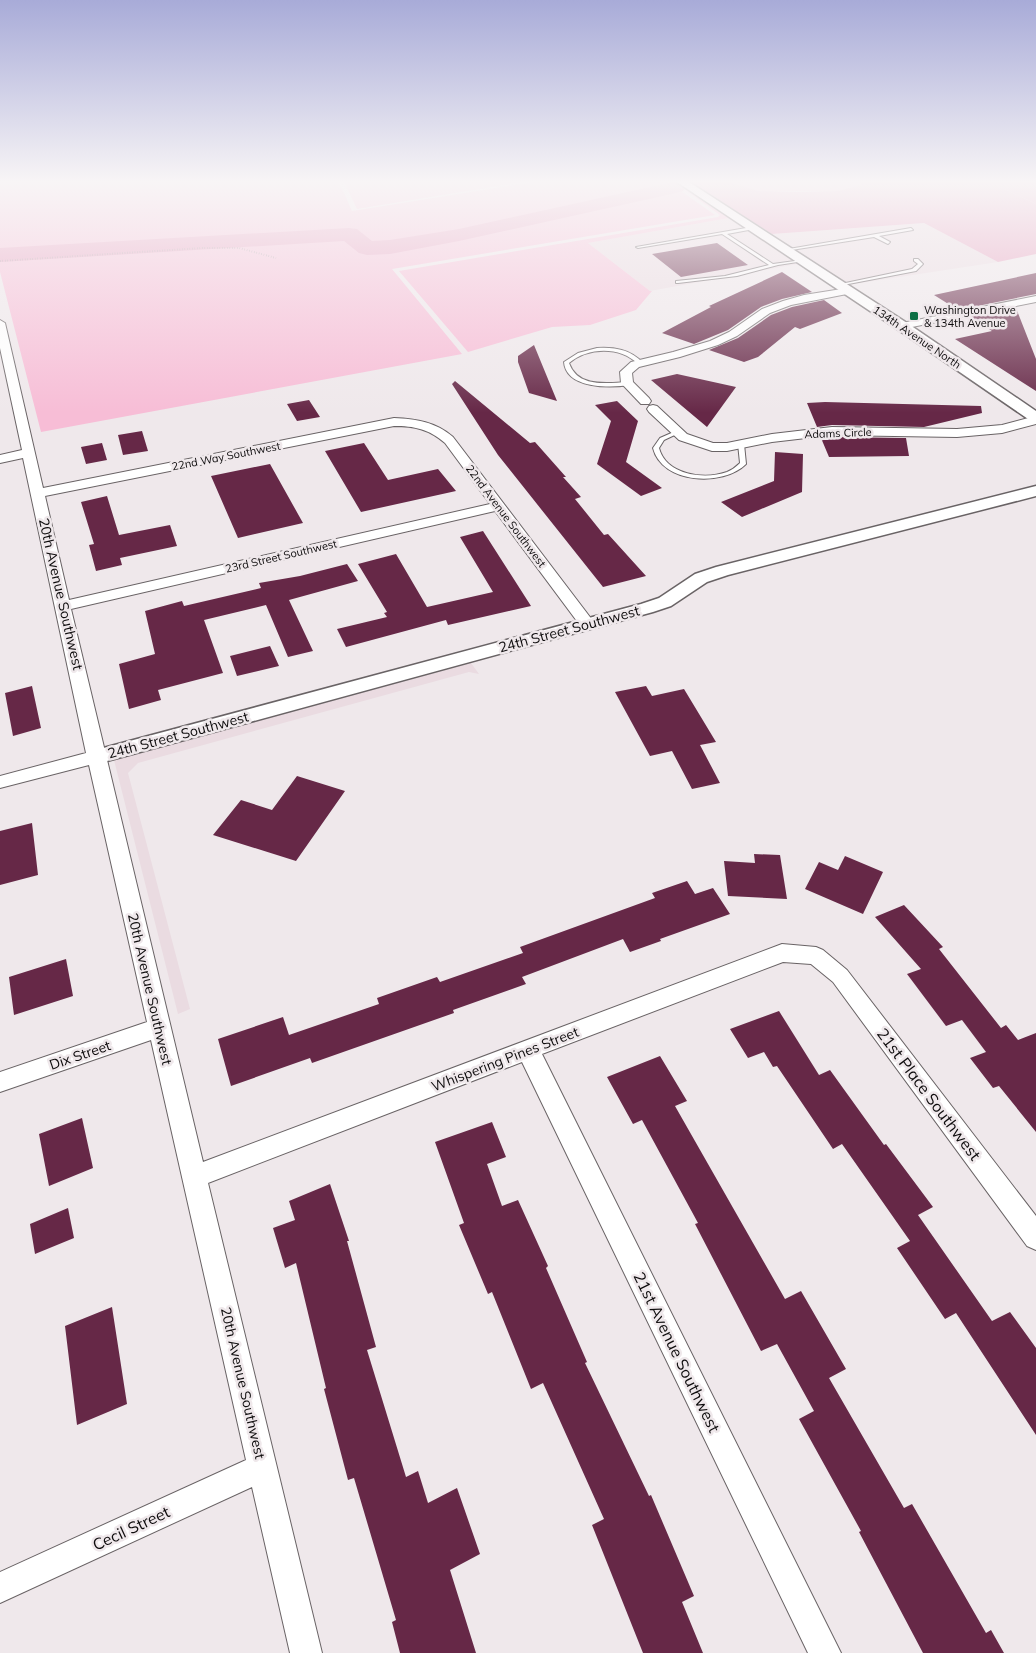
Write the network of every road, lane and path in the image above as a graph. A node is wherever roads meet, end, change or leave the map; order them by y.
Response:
1 (30, 259) edge
2 (763, 259) edge
3 (799, 259) edge
4 (916, 260) dead end
5 (0, 261) edge
6 (802, 261) junction
7 (772, 265) junction
8 (678, 282) dead end
9 (843, 288) junction
10 (1036, 299) edge
11 (0, 323) edge
12 (902, 326) junction
13 (640, 363) junction
14 (628, 384) junction
15 (1036, 419) edge
16 (414, 422) joint
17 (678, 432) junction
18 (741, 444) junction
19 (28, 453) junction
20 (0, 459) edge
21 (1036, 490) edge
22 (38, 493) junction
23 (499, 506) junction
24 (64, 606) junction
25 (588, 624) junction
26 (96, 757) junction
27 (0, 782) edge
28 (816, 956) joint
29 (159, 1028) junction
30 (528, 1050) junction
31 (0, 1082) edge
32 (196, 1176) junction
33 (1036, 1237) edge
34 (263, 1467) junction
35 (0, 1588) edge
36 (306, 1653) edge
37 (825, 1653) edge

1 - 5 path
2 - 7 lane
3 - 6 street, 134th Avenue North
4 - 9 lane
6 - 7 lane
6 - 9 street, 134th Avenue North
7 - 8 lane
9 - 12 street, 134th Avenue North
9 - 13 street
10 - 12 street
11 - 19 street, 20th Avenue Southwest
12 - 15 street, 134th Avenue North
13 - 14 street
13 - 14 lane
14 - 17 street, Adams Circle
15 - 18 street, Adams Circle
16 - 22 street, 22nd Way Southwest
16 - 23 street, 22nd Avenue Southwest
17 - 18 street, Adams Circle
17 - 18 lane
19 - 20 street
19 - 22 street, 20th Avenue Southwest
21 - 25 street, 24th Street Southwest
22 - 24 street, 20th Avenue Southwest
23 - 24 street, 23rd Street Southwest
23 - 25 street, 22nd Avenue Southwest
24 - 26 street, 20th Avenue Southwest
25 - 26 street, 24th Street Southwest
26 - 27 street
26 - 29 street, 20th Avenue Southwest
28 - 30 street, Whispering Pines Street
28 - 33 street, 21st Place Southwest
29 - 31 street, Dix Street
29 - 32 street, 20th Avenue Southwest
30 - 32 street, Whispering Pines Street
30 - 37 street, 21st Avenue Southwest
32 - 34 street, 20th Avenue Southwest
34 - 35 street, Cecil Street
34 - 36 street, 20th Avenue Southwest

